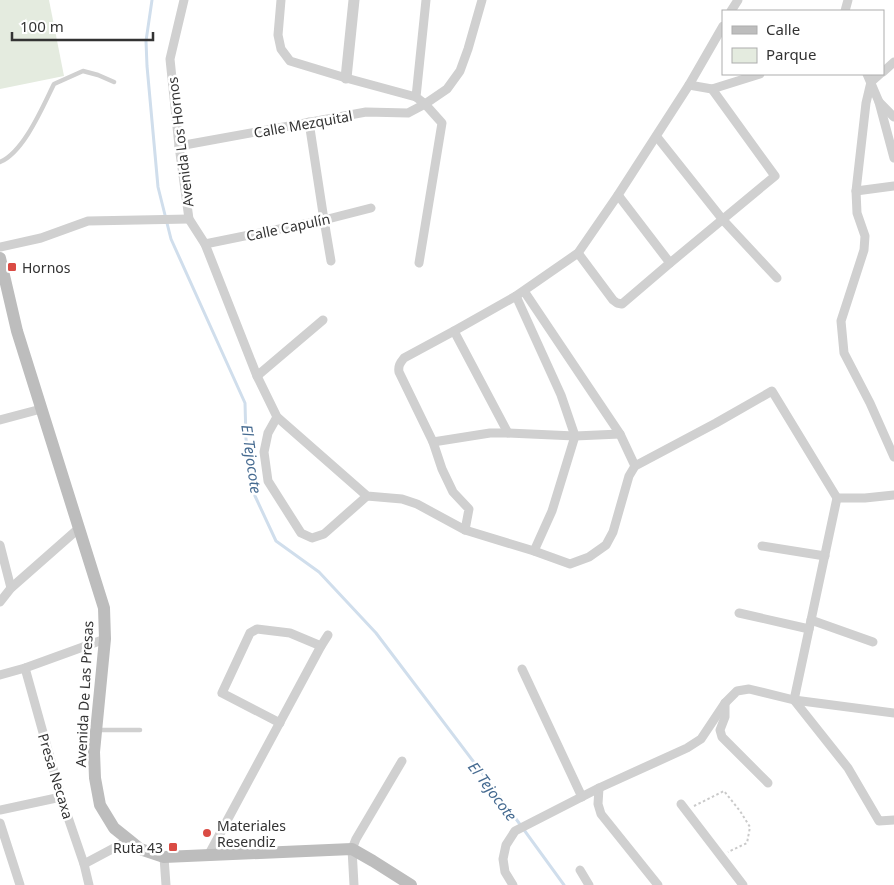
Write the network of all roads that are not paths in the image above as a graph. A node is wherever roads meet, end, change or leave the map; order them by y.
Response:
1 (184, 0) edge
2 (281, 0) edge
3 (354, 0) edge
4 (426, 0) edge
5 (482, 0) edge
6 (722, 28) edge
7 (894, 62) edge
8 (884, 71) edge
9 (757, 75) edge
10 (346, 78) junction
11 (869, 78) edge
12 (114, 82) dead end
13 (689, 85) junction
14 (712, 89) junction
15 (416, 98) junction
16 (878, 102) junction
17 (425, 104) junction
18 (894, 117) edge
19 (309, 122) junction
20 (657, 137) junction
21 (179, 146) junction
22 (894, 158) edge
23 (0, 162) edge
24 (894, 186) edge
25 (856, 191) junction
26 (618, 195) junction
27 (371, 208) dead end
28 (188, 218) junction
29 (324, 220) junction
30 (723, 220) junction
31 (204, 244) junction
32 (0, 247) edge
33 (578, 253) junction
34 (0, 258) edge
35 (331, 261) dead end
36 (419, 263) dead end
37 (670, 263) junction
38 (777, 278) dead end
39 (3, 284) edge
40 (520, 294) junction
41 (323, 320) dead end
42 (454, 331) junction
43 (257, 376) junction
44 (41, 409) junction
45 (277, 417) junction
46 (0, 420) edge
47 (508, 433) junction
48 (620, 434) junction
49 (575, 436) junction
50 (433, 442) junction
51 (894, 457) edge
52 (635, 466) junction
53 (894, 495) edge
54 (367, 496) junction
55 (837, 498) junction
56 (78, 529) junction
57 (465, 530) junction
58 (0, 545) edge
59 (762, 546) dead end
60 (534, 551) junction
61 (825, 556) junction
62 (7, 583) edge
63 (0, 602) edge
64 (740, 613) dead end
65 (810, 624) junction
66 (328, 635) dead end
67 (105, 639) junction
68 (873, 642) dead end
69 (321, 646) junction
70 (25, 668) junction
71 (522, 669) dead end
72 (0, 675) edge
73 (794, 700) junction
74 (725, 703) junction
75 (894, 713) edge
76 (280, 723) junction
77 (96, 730) junction
78 (140, 730) dead end
79 (402, 761) dead end
80 (768, 783) dead end
81 (598, 788) junction
82 (61, 797) junction
83 (582, 797) junction
84 (683, 807) road end
85 (0, 810) edge
86 (0, 822) edge
87 (892, 824) edge
88 (129, 840) junction
89 (352, 849) junction
90 (208, 856) junction
91 (164, 857) junction
92 (84, 864) junction
93 (580, 870) dead end
94 (20, 885) edge
95 (89, 885) edge
96 (166, 885) edge
97 (354, 885) edge
98 (411, 885) edge
99 (513, 885) edge
100 (590, 885) edge
101 (658, 885) edge
102 (742, 885) edge

1 - 21 street, Avenida Los Hornos
2 - 10 street
3 - 10 street
4 - 15 street
5 - 17 street, Calle Mezquital
6 - 13 street
7 - 8 street
9 - 14 street
10 - 15 street
11 - 16 street
11 - 25 street
12 - 23 lane
13 - 14 street
13 - 20 street
14 - 30 street
15 - 17 street
16 - 18 street
16 - 22 street
17 - 19 street, Calle Mezquital
17 - 36 street
19 - 21 street, Calle Mezquital
19 - 29 street
20 - 26 street
20 - 30 street
21 - 28 street, Avenida Los Hornos
24 - 25 street
25 - 51 street
26 - 33 street
26 - 37 street
27 - 29 street, Calle Capulín
28 - 31 street, Avenida Los Hornos
28 - 32 street
29 - 31 street, Calle Capulín
29 - 35 street
30 - 37 street
30 - 38 street
31 - 43 street, Avenida Los Hornos
33 - 37 street
33 - 40 street
34 - 39 main road, Avenida De Las Presas
39 - 44 main road, Avenida De Las Presas
40 - 42 street
40 - 48 street
40 - 49 street
41 - 43 street
42 - 47 street
42 - 50 street
43 - 45 street, Avenida Los Hornos
44 - 46 street
44 - 56 main road, Avenida De Las Presas
45 - 54 street
45 - 54 street
47 - 49 street
47 - 50 street
48 - 49 street
48 - 52 street
49 - 60 street
50 - 57 street
52 - 55 street
52 - 60 street
53 - 55 street
54 - 57 street
55 - 61 street
56 - 62 street
56 - 67 main road, Avenida De Las Presas
57 - 60 street
58 - 62 street
59 - 61 street
61 - 65 street
62 - 63 street
64 - 65 street
65 - 68 street
65 - 73 street
66 - 69 street
67 - 70 street
67 - 77 main road, Avenida De Las Presas
69 - 76 street
69 - 76 street
70 - 72 street
70 - 82 street, Presa Necaxa
71 - 83 street
73 - 74 street
73 - 75 street
73 - 87 street
74 - 80 street
74 - 81 street
76 - 90 street
77 - 78 lane
77 - 88 main road, Avenida De Las Presas
79 - 89 street
81 - 83 street
81 - 101 street
82 - 85 street
82 - 92 street, Presa Necaxa
83 - 99 street
84 - 102 street
86 - 94 street
88 - 91 main road, Avenida De Las Presas
88 - 92 street
89 - 90 main road, Avenida De Las Presas
89 - 97 street
89 - 98 main road
90 - 91 main road, Avenida De Las Presas
91 - 96 street
92 - 95 street, Presa Necaxa
93 - 100 street

